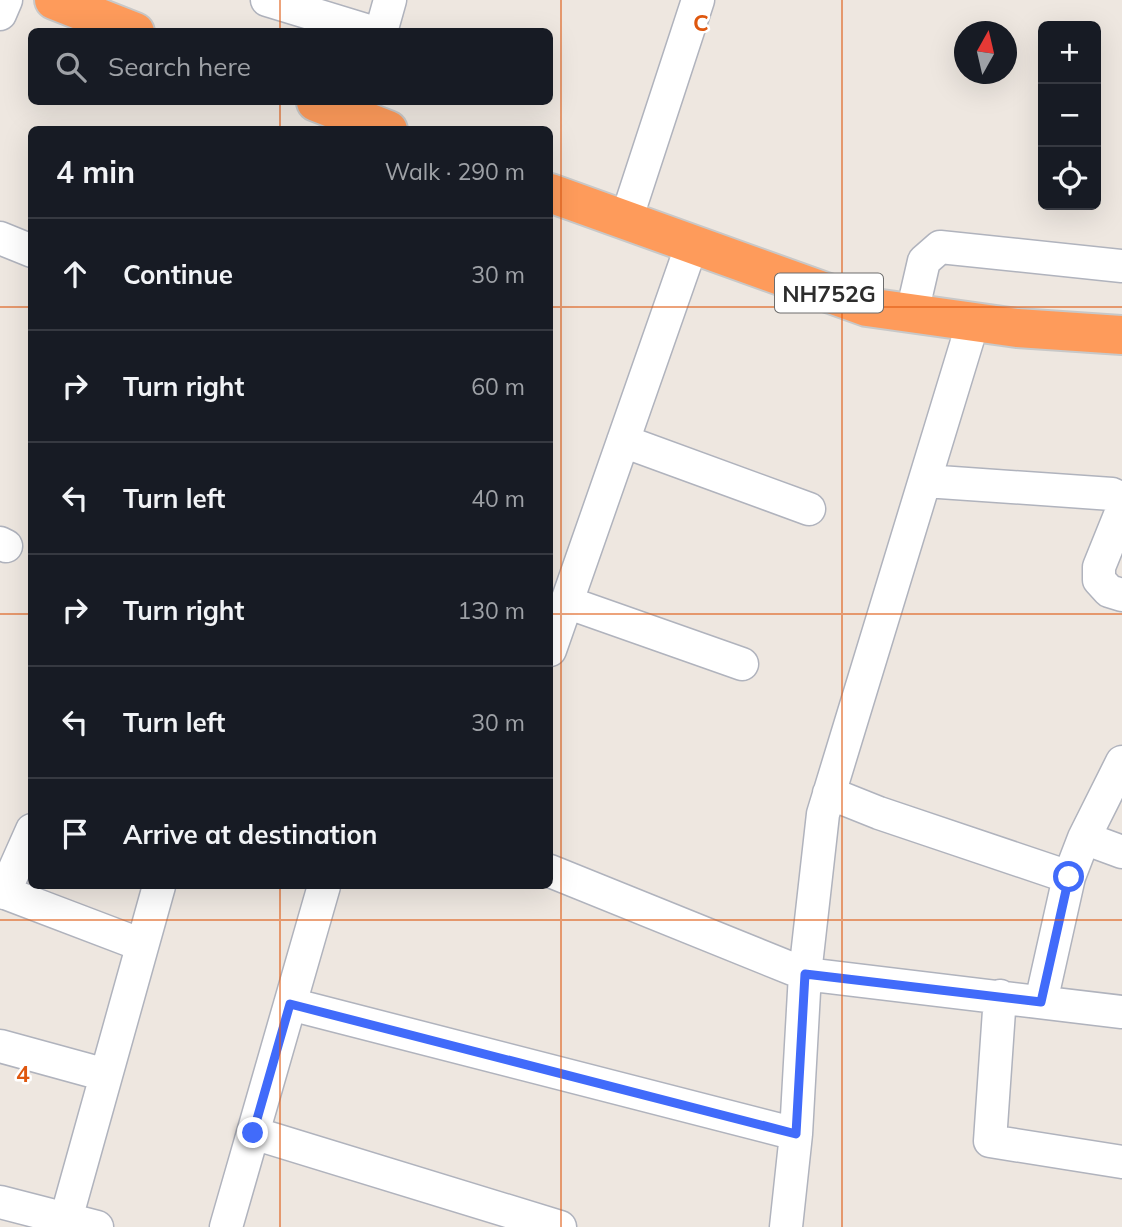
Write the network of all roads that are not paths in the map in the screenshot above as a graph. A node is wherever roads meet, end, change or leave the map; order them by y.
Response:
1 (6, 0) edge
2 (54, 0) edge
3 (267, 0) edge
4 (390, 0) edge
5 (698, 0) edge
6 (0, 13) edge
7 (125, 28) edge
8 (359, 28) edge
9 (382, 28) edge
10 (328, 105) edge
11 (368, 116) edge
12 (553, 193) edge
13 (626, 220) junction
14 (0, 238) edge
15 (692, 244) junction
16 (28, 249) edge
17 (1122, 266) edge
18 (912, 313) junction
19 (973, 322) junction
20 (1122, 335) edge
21 (622, 441) junction
22 (925, 481) junction
23 (1122, 499) edge
24 (808, 509) dead end
25 (1122, 510) edge
26 (1122, 595) edge
27 (566, 602) junction
28 (553, 641) edge
29 (742, 664) dead end
30 (1122, 762) edge
31 (829, 793) junction
32 (28, 838) edge
33 (1084, 838) junction
34 (1122, 852) edge
35 (553, 872) edge
36 (1069, 877) junction
37 (158, 889) edge
38 (323, 889) edge
39 (2, 892) edge
40 (142, 945) junction
41 (805, 974) junction
42 (1000, 996) junction
43 (1041, 1002) junction
44 (290, 1004) junction
45 (1122, 1012) edge
46 (0, 1046) edge
47 (106, 1075) junction
48 (253, 1133) junction
49 (796, 1134) junction
50 (1122, 1162) edge
51 (0, 1202) edge
52 (66, 1219) junction
53 (97, 1227) edge
54 (226, 1227) edge
55 (560, 1227) edge
56 (786, 1227) edge

1 - 6 street
2 - 7 highway
3 - 8 street
4 - 9 street
5 - 13 street
10 - 11 highway
12 - 13 highway, NH752G
13 - 15 highway, NH752G
14 - 16 street
15 - 18 highway, NH752G
15 - 21 street
17 - 18 street
18 - 19 highway, NH752G
19 - 20 highway, NH752G
19 - 22 street
21 - 24 street
21 - 27 street
22 - 23 street
22 - 31 street
25 - 26 street
27 - 28 street
27 - 29 street
30 - 33 street
31 - 36 street
31 - 41 street
32 - 39 street
33 - 34 street
33 - 36 street
35 - 41 street
36 - 43 street
37 - 40 street
38 - 44 street
39 - 40 street
40 - 47 street
41 - 42 street
41 - 49 street
42 - 43 street
42 - 50 street
43 - 45 street
44 - 48 street
44 - 49 street
46 - 47 street
47 - 52 street
48 - 54 street
48 - 55 street
49 - 56 street
51 - 52 street
52 - 53 street

